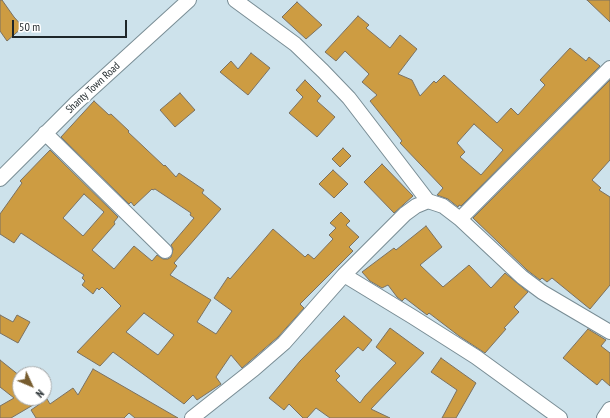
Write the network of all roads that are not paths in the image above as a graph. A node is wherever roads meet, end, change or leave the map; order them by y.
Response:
1 (189, 0) edge
2 (235, 0) edge
3 (610, 68) edge
4 (45, 133) junction
5 (0, 179) edge
6 (428, 201) junction
7 (460, 219) junction
8 (165, 252) dead end
9 (344, 275) junction
10 (610, 332) edge
11 (610, 409) edge
12 (192, 418) edge
13 (560, 418) edge
14 (604, 418) edge

1 - 4 street, Shanty Town Road
2 - 6 street
3 - 7 street
4 - 5 street, Shanty Town Road
4 - 8 street
6 - 7 street
6 - 9 street
7 - 10 street
9 - 12 street
9 - 13 street
11 - 14 street

